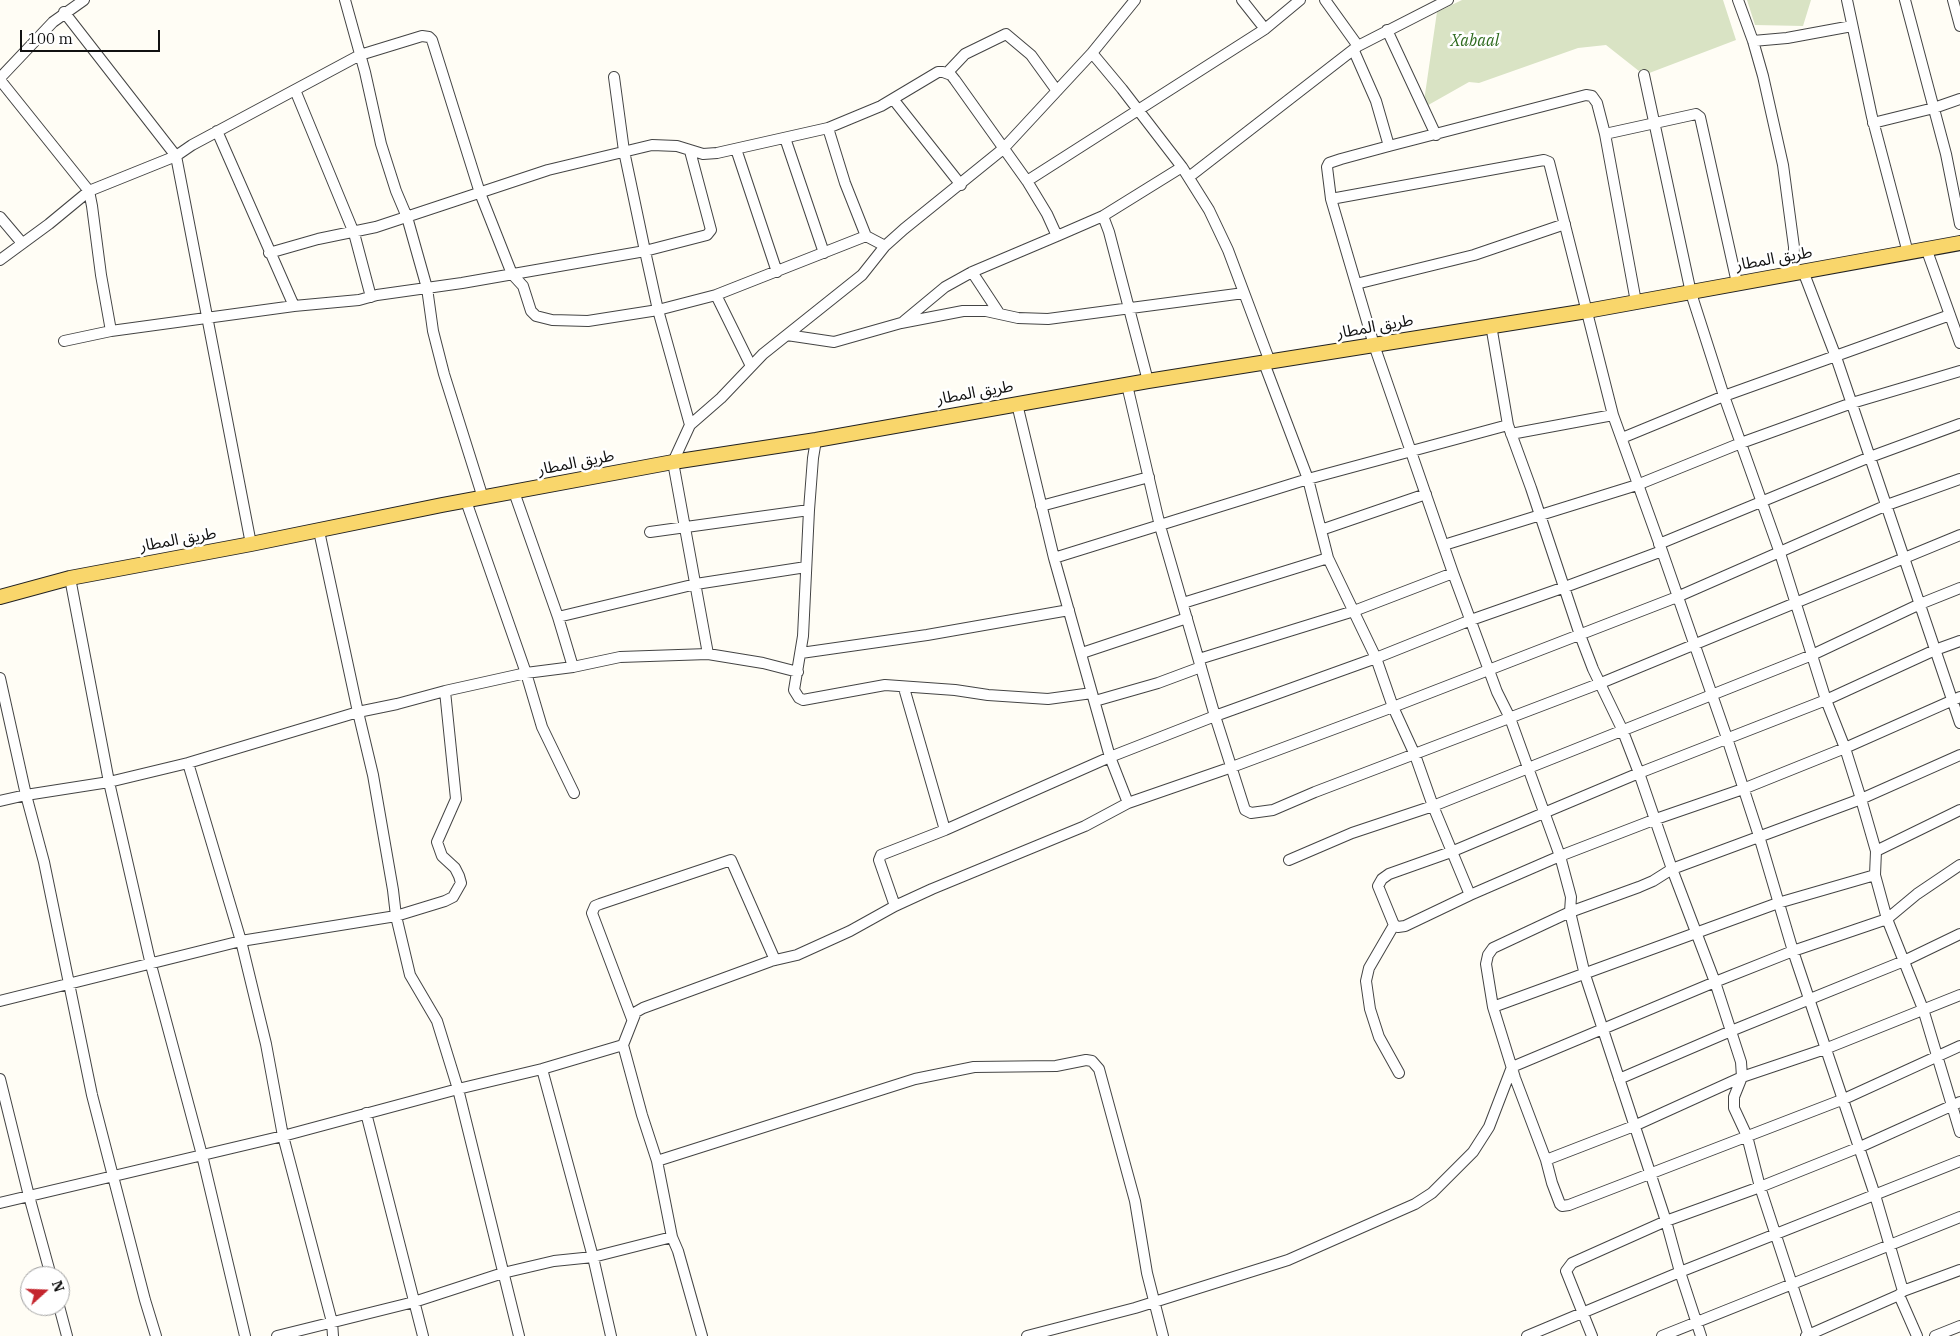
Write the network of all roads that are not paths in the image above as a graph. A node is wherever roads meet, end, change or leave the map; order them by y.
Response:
1 (84, 0) edge
2 (345, 0) edge
3 (1135, 0) edge
4 (1242, 0) edge
5 (1300, 0) edge
6 (1324, 0) edge
7 (1448, 0) edge
8 (1738, 0) edge
9 (1847, 0) edge
10 (1905, 0) edge
11 (1953, 0) edge
12 (64, 12) junction
13 (1852, 26) junction
14 (1960, 26) edge
15 (1265, 29) junction
16 (1387, 30) junction
17 (1753, 41) junction
18 (1356, 48) junction
19 (1092, 53) junction
20 (360, 55) junction
21 (948, 73) junction
22 (1644, 75) dead end
23 (614, 77) dead end
24 (0, 79) edge
25 (295, 90) junction
26 (1057, 91) junction
27 (893, 99) junction
28 (1960, 99) edge
29 (1934, 108) junction
30 (1139, 109) junction
31 (1655, 123) junction
32 (1873, 123) junction
33 (828, 128) junction
34 (217, 131) junction
35 (1605, 134) junction
36 (1436, 135) junction
37 (786, 138) junction
38 (1389, 146) junction
39 (736, 149) junction
40 (1003, 149) junction
41 (624, 151) junction
42 (690, 151) junction
43 (176, 156) junction
44 (1182, 167) junction
45 (1189, 177) junction
46 (1027, 181) junction
47 (960, 185) junction
48 (89, 191) junction
49 (480, 193) junction
50 (1331, 199) junction
51 (407, 216) junction
52 (1103, 216) junction
53 (0, 217) edge
54 (1565, 224) junction
55 (1960, 224) edge
56 (354, 232) junction
57 (866, 236) junction
58 (1057, 236) junction
59 (22, 243) junction
60 (1960, 243) edge
61 (885, 246) junction
62 (1926, 248) junction
63 (645, 251) junction
64 (270, 253) junction
65 (824, 253) junction
66 (1908, 253) junction
67 (0, 260) edge
68 (777, 272) junction
69 (972, 272) junction
70 (1798, 272) junction
71 (512, 274) junction
72 (1737, 283) junction
73 (1356, 284) junction
74 (427, 288) junction
75 (1244, 292) junction
76 (1691, 293) junction
77 (716, 295) junction
78 (371, 297) junction
79 (1636, 302) junction
80 (294, 306) junction
81 (1128, 308) junction
82 (658, 310) junction
83 (1587, 311) junction
84 (999, 313) junction
85 (1950, 315) junction
86 (207, 318) junction
87 (901, 323) junction
88 (1491, 325) junction
89 (111, 331) junction
90 (787, 335) junction
91 (64, 341) dead end
92 (1960, 343) edge
93 (1374, 345) junction
94 (1836, 357) junction
95 (1267, 363) junction
96 (751, 366) junction
97 (1960, 371) edge
98 (1148, 381) junction
99 (1127, 385) junction
100 (1724, 396) junction
101 (1017, 404) junction
102 (1852, 404) junction
103 (1612, 416) junction
104 (1960, 424) edge
105 (690, 425) junction
106 (1510, 429) junction
107 (1622, 438) junction
108 (816, 440) junction
109 (1741, 443) junction
110 (1411, 450) junction
111 (1870, 457) junction
112 (672, 462) junction
113 (1149, 477) junction
114 (1960, 478) edge
115 (1308, 479) junction
116 (1637, 486) junction
117 (514, 492) junction
118 (1426, 494) junction
119 (483, 498) junction
120 (466, 501) junction
121 (1762, 502) junction
122 (1042, 506) junction
123 (1887, 506) junction
124 (809, 510) junction
125 (1540, 517) junction
126 (1160, 526) junction
127 (684, 528) junction
128 (1321, 530) junction
129 (319, 531) junction
130 (650, 532) dead end
131 (1960, 535) edge
132 (251, 544) junction
133 (1444, 545) junction
134 (1661, 547) junction
135 (1780, 553) junction
136 (1904, 557) junction
137 (1054, 558) junction
138 (1328, 558) junction
139 (806, 567) junction
140 (1453, 573) junction
141 (70, 578) junction
142 (696, 584) junction
143 (1565, 587) junction
144 (1960, 588) edge
145 (0, 597) edge
146 (1677, 597) junction
147 (1796, 602) junction
148 (1183, 604) junction
149 (1920, 604) junction
150 (1069, 610) junction
151 (1354, 611) junction
152 (558, 617) junction
153 (1187, 618) junction
154 (1471, 620) junction
155 (1580, 634) junction
156 (1960, 641) edge
157 (1695, 646) junction
158 (1935, 650) junction
159 (801, 653) junction
160 (1082, 653) junction
161 (708, 654) junction
162 (1812, 655) junction
163 (1376, 658) junction
164 (1200, 663) junction
165 (573, 667) junction
166 (1489, 670) junction
167 (798, 672) junction
168 (526, 673) junction
169 (0, 678) edge
170 (1601, 683) junction
171 (904, 688) junction
172 (445, 691) junction
173 (1712, 694) junction
174 (1093, 697) junction
175 (1956, 698) edge
176 (1826, 700) junction
177 (1393, 707) junction
178 (358, 712) junction
179 (1214, 716) junction
180 (1510, 718) junction
181 (1960, 723) edge
182 (1622, 729) junction
183 (1727, 738) junction
184 (1845, 748) junction
185 (1415, 755) junction
186 (1960, 755) edge
187 (1110, 757) junction
188 (188, 763) junction
189 (1232, 767) junction
190 (1528, 767) junction
191 (1639, 773) junction
192 (109, 782) junction
193 (1743, 789) junction
194 (574, 793) dead end
195 (26, 795) junction
196 (1861, 800) junction
197 (0, 801) edge
198 (1128, 803) junction
199 (1433, 806) junction
200 (1960, 810) edge
201 (1545, 812) junction
202 (1656, 820) junction
203 (945, 830) junction
204 (1759, 836) junction
205 (1876, 851) junction
206 (1451, 852) junction
207 (1560, 856) junction
208 (1289, 860) dead end
209 (1960, 865) edge
210 (1672, 869) junction
211 (1875, 875) junction
212 (1470, 895) junction
213 (1778, 903) junction
214 (895, 906) junction
215 (1570, 912) junction
216 (396, 916) junction
217 (1887, 919) junction
218 (1394, 925) junction
219 (1698, 932) junction
220 (1960, 934) edge
221 (241, 941) junction
222 (1793, 951) junction
223 (775, 960) junction
224 (1904, 960) junction
225 (151, 965) junction
226 (1585, 975) junction
227 (1715, 982) junction
228 (69, 985) junction
229 (1960, 995) edge
230 (1810, 1000) junction
231 (0, 1002) edge
232 (1493, 1008) junction
233 (1923, 1009) junction
234 (632, 1019) junction
235 (1603, 1030) junction
236 (1731, 1031) junction
237 (623, 1045) junction
238 (1960, 1046) edge
239 (1825, 1049) junction
240 (1937, 1056) junction
241 (1512, 1067) junction
242 (542, 1069) junction
243 (1398, 1073) dead end
244 (1742, 1077) junction
245 (0, 1079) edge
246 (1619, 1079) junction
247 (458, 1089) junction
248 (1844, 1099) junction
249 (1956, 1104) edge
250 (366, 1113) junction
251 (1634, 1126) junction
252 (1960, 1132) edge
253 (283, 1136) junction
254 (1747, 1136) junction
255 (1860, 1147) junction
256 (202, 1155) junction
257 (657, 1160) junction
258 (1546, 1160) junction
259 (1960, 1161) edge
260 (1650, 1174) junction
261 (113, 1177) junction
262 (1760, 1187) junction
263 (1876, 1195) junction
264 (29, 1196) junction
265 (0, 1203) edge
266 (1960, 1217) edge
267 (1666, 1221) junction
268 (1777, 1235) junction
269 (672, 1237) junction
270 (1890, 1245) junction
271 (592, 1257) junction
272 (48, 1266) edge
273 (1960, 1270) edge
274 (1680, 1272) junction
275 (503, 1273) junction
276 (1792, 1285) junction
277 (1901, 1293) junction
278 (414, 1302) junction
279 (1155, 1302) junction
280 (1583, 1314) junction
281 (61, 1316) edge
282 (332, 1322) junction
283 (1696, 1322) junction
284 (1960, 1326) edge
285 (66, 1336) edge
286 (156, 1336) edge
287 (245, 1336) edge
288 (277, 1336) edge
289 (333, 1336) edge
290 (423, 1336) edge
291 (519, 1336) edge
292 (611, 1336) edge
293 (702, 1336) edge
294 (1027, 1336) edge
295 (1163, 1336) edge
296 (1527, 1336) edge
297 (1592, 1336) edge
298 (1662, 1336) edge
299 (1701, 1336) edge
300 (1807, 1336) edge
301 (1917, 1336) edge
302 (1935, 1336) edge

1 - 12 street
2 - 20 street
3 - 19 street
4 - 15 street
5 - 15 street
6 - 18 street
7 - 16 street
8 - 17 street
9 - 13 street
10 - 29 street
11 - 14 street
12 - 24 street
12 - 43 street
13 - 17 street
13 - 32 street
15 - 30 street
16 - 18 street
16 - 36 street
17 - 70 street
18 - 38 street
18 - 45 street
19 - 26 street
19 - 30 street
20 - 25 street
20 - 49 street
20 - 51 street
21 - 26 street
21 - 27 street
21 - 40 street
22 - 31 street
23 - 41 street
24 - 48 street
25 - 34 street
25 - 56 street
26 - 40 street
27 - 33 street
27 - 47 street
28 - 29 street
29 - 32 street
29 - 55 street
30 - 44 street
30 - 46 street
31 - 35 street
31 - 72 street
31 - 76 street
32 - 66 street
33 - 37 street
33 - 57 street
34 - 43 street
34 - 64 street
35 - 36 street
35 - 79 street
36 - 38 street
37 - 39 street
37 - 65 street
38 - 50 street
39 - 42 street
39 - 68 street
40 - 46 street
40 - 47 street
41 - 42 street
41 - 49 street
41 - 63 street
42 - 63 street
43 - 48 street
43 - 86 street
44 - 45 street
44 - 52 street
45 - 75 street
46 - 58 street
47 - 61 street
48 - 59 street
48 - 89 street
49 - 51 street
49 - 71 street
50 - 54 street
50 - 73 street
51 - 56 street
51 - 74 street
52 - 58 street
52 - 81 street
53 - 59 street
54 - 73 street
54 - 83 street
56 - 64 street
56 - 78 street
57 - 61 street
57 - 65 street
58 - 69 street
59 - 67 street
60 - 62 main road, طريق المطار
61 - 90 street
62 - 66 main road, طريق المطار
62 - 85 street
63 - 71 street
63 - 82 street
64 - 80 street
65 - 68 street
66 - 70 main road, طريق المطار
68 - 77 street
69 - 84 street
69 - 87 street
70 - 72 main road, طريق المطار
70 - 94 street
71 - 74 street
71 - 82 street
72 - 76 main road, طريق المطار
73 - 93 street
74 - 78 street
74 - 119 street
75 - 81 street
75 - 95 street
76 - 79 main road, طريق المطار
76 - 100 street
77 - 82 street
77 - 96 street
78 - 80 street
79 - 83 main road, طريق المطار
80 - 86 street
81 - 84 street
81 - 98 street
82 - 105 street
83 - 88 main road, طريق المطار
83 - 103 street
84 - 87 street
85 - 92 street
85 - 94 street
86 - 89 street
86 - 132 street
87 - 90 street
88 - 93 main road, طريق المطار
88 - 106 street
89 - 91 street
90 - 96 street
93 - 95 main road, طريق المطار
93 - 110 street
94 - 100 street
94 - 102 street
95 - 98 main road, طريق المطار
95 - 115 street
96 - 105 street
97 - 102 street
98 - 99 main road, طريق المطار
99 - 101 main road, طريق المطار
99 - 113 street
100 - 107 street
100 - 109 street
101 - 108 main road, طريق المطار
101 - 122 street
102 - 109 street
102 - 111 street
103 - 106 street
103 - 107 street
104 - 111 street
105 - 112 street
106 - 110 street
106 - 125 street
107 - 116 street
108 - 112 main road, طريق المطار
108 - 124 street
109 - 116 street
109 - 121 street
110 - 115 street
110 - 118 street
111 - 121 street
111 - 123 street
112 - 117 main road, طريق المطار
112 - 127 street
113 - 122 street
113 - 126 street
114 - 123 street
115 - 126 street
115 - 128 street
116 - 125 street
116 - 134 street
117 - 119 main road, طريق المطار
117 - 152 street
118 - 128 street
118 - 133 street
119 - 120 main road, طريق المطار
120 - 129 main road, طريق المطار
120 - 168 street
121 - 134 street
121 - 135 street
122 - 137 street
123 - 135 street
123 - 136 street
124 - 127 street
124 - 139 street
125 - 133 street
125 - 143 street
126 - 137 street
126 - 148 street
127 - 130 street
127 - 142 street
128 - 138 street
129 - 132 main road, طريق المطار
129 - 178 street
131 - 136 street
132 - 141 main road, طريق المطار
133 - 140 street
134 - 143 street
134 - 146 street
135 - 146 street
135 - 147 street
136 - 147 street
136 - 149 street
137 - 150 street
138 - 148 street
138 - 151 street
139 - 142 street
139 - 159 street
140 - 151 street
140 - 154 street
141 - 145 main road, طريق المطار
141 - 192 street
142 - 152 street
142 - 161 street
143 - 154 street
143 - 155 street
144 - 149 street
146 - 155 street
146 - 157 street
147 - 157 street
147 - 162 street
148 - 153 street
149 - 158 street
149 - 162 street
150 - 159 street
150 - 160 street
151 - 163 street
151 - 164 street
152 - 165 street
153 - 160 street
153 - 164 street
154 - 163 street
154 - 166 street
155 - 166 street
155 - 170 street
156 - 158 street
157 - 170 street
157 - 173 street
158 - 175 street
158 - 176 street
159 - 167 street
160 - 174 street
161 - 165 street
161 - 167 street
162 - 173 street
162 - 176 street
163 - 177 street
163 - 179 street
164 - 174 street
164 - 179 street
165 - 168 street
166 - 177 street
166 - 180 street
167 - 171 street
168 - 172 street
168 - 194 street
169 - 195 street
170 - 180 street
170 - 182 street
171 - 174 street
171 - 203 street
172 - 178 street
172 - 216 street
173 - 182 street
173 - 183 street
174 - 187 street
175 - 181 street
175 - 184 street
176 - 183 street
176 - 184 street
177 - 185 street
177 - 189 street
178 - 188 street
178 - 216 street
179 - 187 street
179 - 189 street
180 - 185 street
180 - 190 street
182 - 190 street
182 - 191 street
183 - 191 street
183 - 193 street
184 - 193 street
184 - 196 street
185 - 189 street
185 - 199 street
186 - 196 street
187 - 198 street
187 - 203 street
188 - 192 street
188 - 221 street
189 - 198 street
190 - 199 street
190 - 201 street
191 - 201 street
191 - 202 street
192 - 195 street
192 - 225 street
193 - 202 street
193 - 204 street
195 - 197 street
195 - 228 street
196 - 204 street
196 - 205 street
198 - 214 street
199 - 206 street
199 - 208 street
200 - 205 street
201 - 206 street
201 - 207 street
202 - 207 street
202 - 210 street
203 - 214 street
204 - 210 street
204 - 213 street
205 - 211 street
206 - 212 street
206 - 218 street
207 - 212 street
207 - 215 street
209 - 217 street
210 - 215 street
210 - 219 street
211 - 213 street
211 - 217 street
212 - 218 street
213 - 219 street
213 - 222 street
214 - 223 street
215 - 226 street
215 - 232 street
216 - 221 street
216 - 247 street
217 - 222 street
217 - 224 street
218 - 243 street
219 - 226 street
219 - 227 street
220 - 224 street
221 - 225 street
221 - 253 street
222 - 227 street
222 - 230 street
223 - 234 street
223 - 234 street
224 - 230 street
224 - 233 street
225 - 228 street
225 - 256 street
226 - 232 street
226 - 235 street
227 - 235 street
227 - 236 street
228 - 231 street
228 - 261 street
229 - 233 street
230 - 236 street
230 - 239 street
232 - 241 street
233 - 239 street
233 - 240 street
234 - 237 street
235 - 241 street
235 - 246 street
236 - 244 street
236 - 246 street
237 - 242 street
237 - 257 street
238 - 240 street
239 - 244 street
239 - 248 street
240 - 248 street
240 - 249 street
241 - 258 street
241 - 279 street
242 - 247 street
242 - 271 street
244 - 251 street
244 - 254 street
245 - 264 street
246 - 251 street
247 - 250 street
247 - 275 street
248 - 254 street
248 - 255 street
249 - 252 street
249 - 255 street
250 - 253 street
250 - 278 street
251 - 258 street
251 - 260 street
253 - 256 street
253 - 282 street
254 - 260 street
254 - 262 street
255 - 262 street
255 - 263 street
256 - 261 street
256 - 287 street
257 - 269 street
257 - 279 street
258 - 260 street
259 - 263 street
260 - 267 street
261 - 264 street
261 - 286 street
262 - 267 street
262 - 268 street
263 - 268 street
263 - 270 street
264 - 265 street
264 - 272 street
266 - 270 street
267 - 274 street
267 - 280 street
268 - 274 street
268 - 276 street
269 - 271 street
269 - 293 street
270 - 276 street
270 - 277 street
271 - 275 street
271 - 292 street
273 - 277 street
274 - 280 street
274 - 283 street
275 - 278 street
275 - 291 street
276 - 283 street
276 - 300 street
277 - 300 street
277 - 301 street
278 - 282 street
278 - 290 street
279 - 294 street
279 - 295 street
280 - 296 street
280 - 297 street
281 - 285 street
282 - 288 street
282 - 289 street
283 - 298 street
283 - 299 street
284 - 302 street

